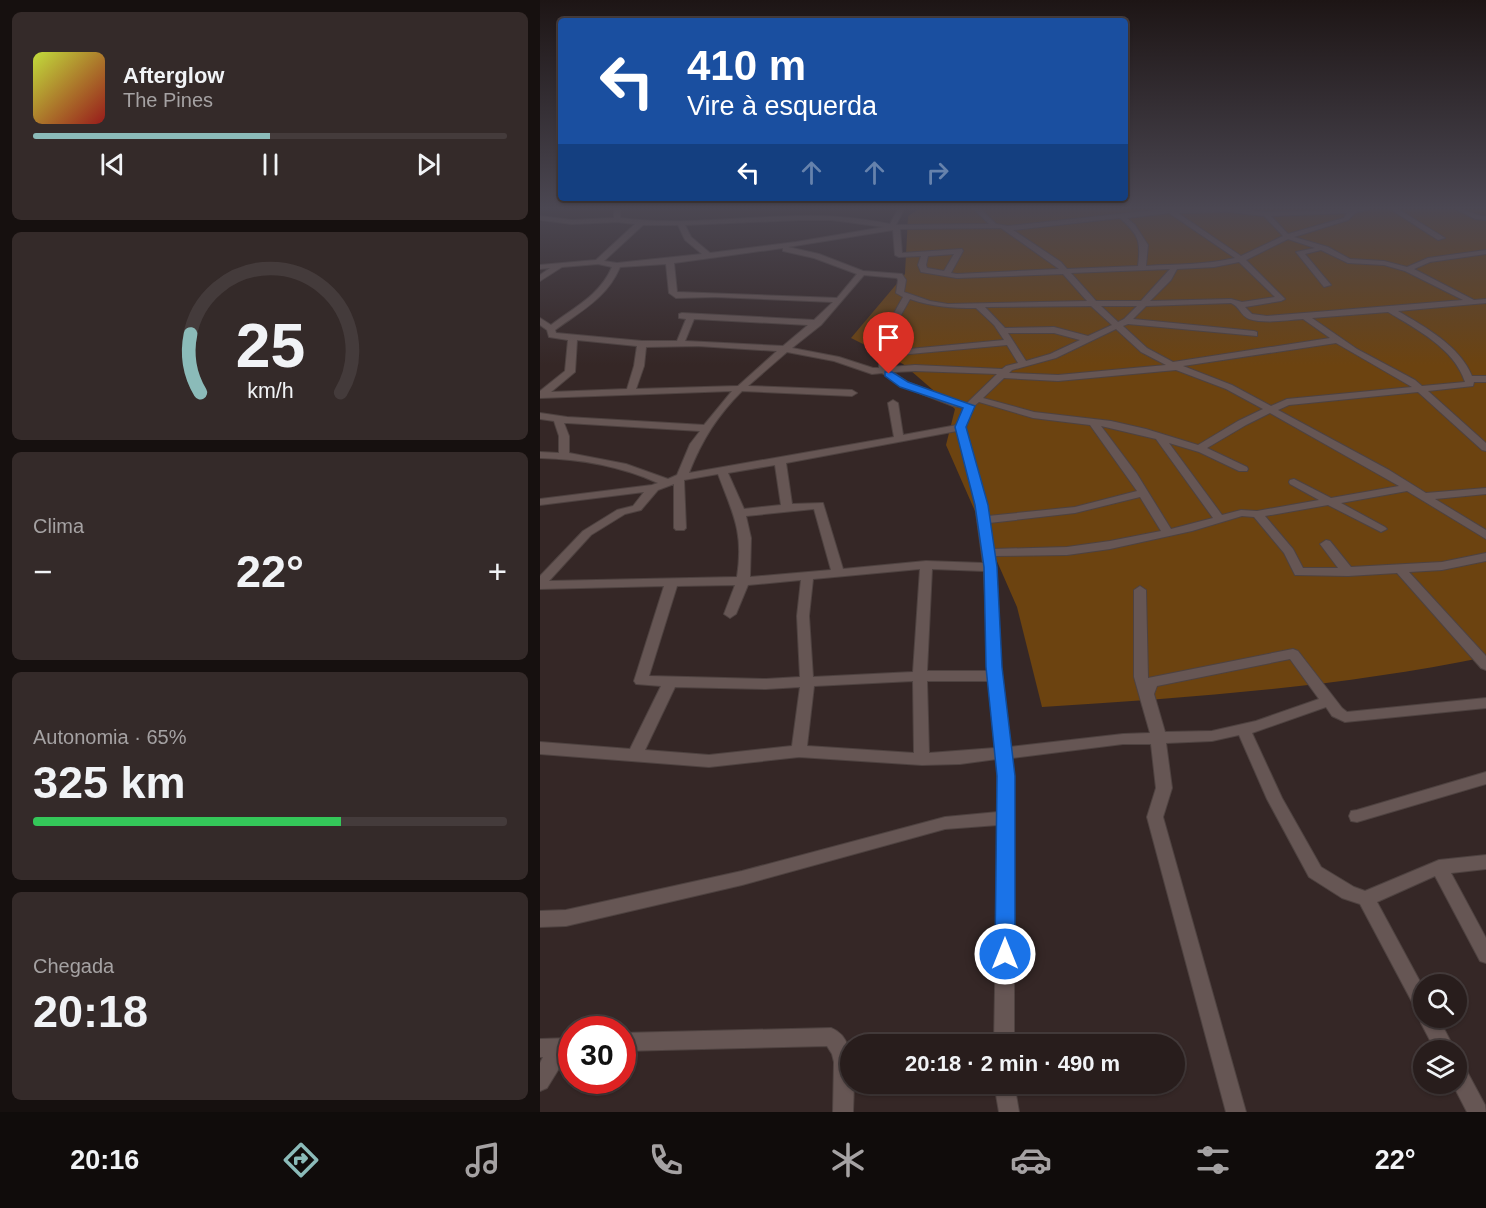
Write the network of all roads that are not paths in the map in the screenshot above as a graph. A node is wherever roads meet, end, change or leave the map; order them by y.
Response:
1 (670, 261) joint
2 (829, 261) edge
3 (923, 261) edge
4 (954, 261) edge
5 (1052, 261) edge
6 (1142, 261) edge
7 (1232, 261) edge
8 (1243, 261) edge
9 (1307, 261) edge
10 (1348, 261) edge
11 (1426, 261) edge
12 (598, 262) joint
13 (617, 265) junction
14 (1176, 265) junction
15 (560, 266) junction
16 (1142, 266) junction
17 (540, 267) edge
18 (1407, 269) junction
19 (1066, 272) junction
20 (862, 273) junction
21 (946, 275) junction
22 (540, 279) edge
23 (1327, 285) dead end
24 (703, 296) junction
25 (908, 296) junction
26 (838, 300) junction
27 (1486, 301) edge
28 (1472, 302) junction
29 (1094, 304) junction
30 (978, 305) junction
31 (1141, 305) junction
32 (1240, 305) junction
33 (1390, 309) junction
34 (568, 316) junction
35 (691, 317) junction
36 (1307, 318) junction
37 (540, 320) edge
38 (818, 323) junction
39 (1122, 323) junction
40 (551, 329) junction
41 (1004, 331) junction
42 (1254, 334) dead end
43 (573, 337) junction
44 (1088, 339) junction
45 (1336, 340) junction
46 (1009, 342) junction
47 (680, 343) junction
48 (642, 344) junction
49 (784, 349) junction
50 (884, 354) junction
51 (1023, 363) junction
52 (1175, 366) junction
53 (884, 370) junction
54 (1003, 374) junction
55 (1469, 379) junction
56 (1486, 379) edge
57 (1421, 388) junction
58 (737, 389) junction
59 (630, 393) junction
60 (852, 393) dead end
61 (540, 395) edge
62 (978, 399) junction
63 (892, 403) dead end
64 (969, 406) junction
65 (1268, 410) junction
66 (540, 416) edge
67 (558, 419) junction
68 (1093, 422) junction
69 (961, 427) junction
70 (708, 428) junction
71 (1160, 437) junction
72 (898, 440) junction
73 (1485, 446) edge
74 (1198, 449) junction
75 (540, 455) edge
76 (564, 456) junction
77 (780, 461) junction
78 (1243, 469) dead end
79 (722, 471) junction
80 (676, 480) junction
81 (1294, 482) dead end
82 (1410, 487) junction
83 (654, 488) junction
84 (1486, 491) edge
85 (1143, 493) junction
86 (1426, 496) junction
87 (540, 502) edge
88 (1332, 502) junction
89 (787, 509) junction
90 (740, 513) junction
91 (1257, 514) junction
92 (982, 520) junction
93 (1220, 520) junction
94 (680, 528) dead end
95 (1382, 529) dead end
96 (1168, 533) junction
97 (1486, 535) edge
98 (1326, 544) dead end
99 (1486, 557) edge
100 (988, 560) junction
101 (926, 565) junction
102 (1399, 568) junction
103 (838, 571) junction
104 (1348, 572) junction
105 (807, 578) junction
106 (744, 581) junction
107 (672, 582) junction
108 (540, 584) edge
109 (1140, 590) dead end
110 (730, 614) dead end
111 (1486, 665) edge
112 (920, 676) junction
113 (996, 676) junction
114 (671, 681) junction
115 (1148, 683) junction
116 (807, 684) junction
117 (1329, 701) junction
118 (1486, 703) edge
119 (1244, 730) junction
120 (1158, 736) junction
121 (540, 748) edge
122 (799, 751) junction
123 (1004, 754) junction
124 (635, 755) junction
125 (922, 759) junction
126 (1486, 778) edge
127 (1357, 816) dead end
128 (1006, 818) junction
129 (1486, 862) edge
130 (1439, 867) junction
131 (1366, 899) junction
132 (540, 919) edge
133 (1486, 955) edge
134 (1413, 987) edge
135 (1004, 1034) edge
136 (636, 1042) edge
137 (557, 1048) edge
138 (540, 1082) edge
139 (1467, 1092) edge
140 (1006, 1094) edge
141 (843, 1112) edge
142 (1009, 1112) edge
143 (1236, 1112) edge
144 (1478, 1112) edge

1 - 13 street
1 - 24 street
2 - 20 street
3 - 21 street
4 - 21 street
5 - 19 street
6 - 16 street
7 - 14 street
8 - 32 street
9 - 23 street
10 - 18 street
11 - 18 street
12 - 13 street
12 - 15 street
13 - 34 street
14 - 16 street
14 - 31 street
15 - 17 street
15 - 22 street
16 - 19 street
18 - 28 street
19 - 21 street
19 - 29 street
20 - 25 street
20 - 26 street
24 - 26 street
24 - 35 street
25 - 30 street
25 - 50 street
26 - 38 street
27 - 28 street
28 - 33 street
29 - 30 street
29 - 31 street
29 - 39 street
30 - 41 street
31 - 32 street
31 - 39 street
32 - 36 street
33 - 36 street
33 - 55 street
34 - 37 street
34 - 40 street
35 - 38 street
35 - 47 street
36 - 45 street
37 - 40 street
38 - 49 street
39 - 42 street
39 - 44 street
39 - 52 street
40 - 43 street
41 - 44 street
41 - 46 street
43 - 48 street
43 - 61 street
44 - 51 street
45 - 52 street
45 - 57 street
46 - 50 street
46 - 51 street
47 - 48 street
47 - 49 street
48 - 59 street
49 - 53 street
49 - 58 street
50 - 53 street
51 - 54 street
52 - 54 street
52 - 65 street
53 - 54 street
53 - 64 street
54 - 62 street
55 - 56 street
55 - 57 street
57 - 65 street
57 - 73 street
58 - 59 street
58 - 60 street
58 - 70 street
59 - 61 street
62 - 64 street
62 - 68 street
63 - 72 street
64 - 69 street
65 - 74 street
65 - 82 street
66 - 67 street
67 - 70 street
67 - 76 street
68 - 71 street
68 - 85 street
69 - 72 street
69 - 92 street
70 - 80 street
71 - 74 street
71 - 93 street
72 - 77 street
74 - 78 street
75 - 76 street
76 - 80 street
77 - 79 street
77 - 89 street
79 - 80 street
79 - 90 street
80 - 83 street
80 - 94 street
81 - 88 street
82 - 86 street
82 - 88 street
83 - 87 street
83 - 108 street
84 - 86 street
85 - 92 street
85 - 96 street
86 - 97 street
88 - 91 street
88 - 95 street
89 - 90 street
89 - 103 street
90 - 106 street
91 - 93 street
91 - 104 street
92 - 100 street
93 - 96 street
96 - 100 street
98 - 104 street
99 - 102 street
100 - 101 street
100 - 113 street
101 - 103 street
101 - 112 street
102 - 104 street
102 - 111 street
103 - 105 street
105 - 106 street
105 - 116 street
106 - 107 street
106 - 110 street
107 - 108 street
107 - 114 street
109 - 115 street
112 - 113 street
112 - 116 street
112 - 125 street
113 - 123 street
114 - 116 street
114 - 124 street
115 - 117 street
115 - 120 street
116 - 122 street
117 - 118 street
117 - 119 street
119 - 120 street
119 - 131 street
120 - 123 street
120 - 143 street
121 - 124 street
122 - 124 street
122 - 125 street
123 - 125 street
123 - 128 street
126 - 127 street
128 - 132 street
128 - 135 street
129 - 130 street
130 - 131 street
130 - 133 street
131 - 134 street
136 - 141 street
137 - 138 street
139 - 144 street
140 - 142 street

